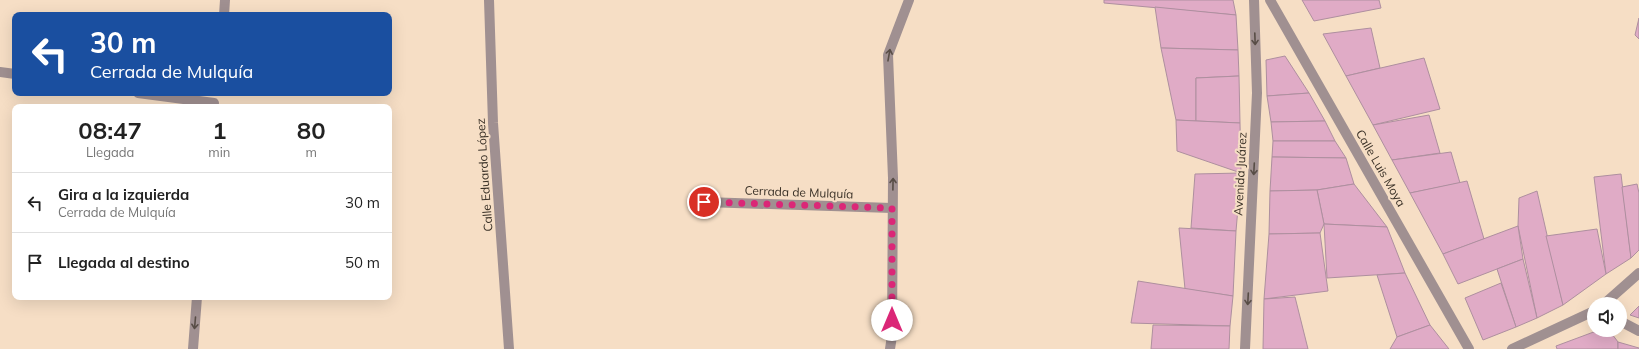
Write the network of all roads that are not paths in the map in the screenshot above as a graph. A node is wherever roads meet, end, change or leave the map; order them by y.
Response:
1 (225, 0) edge
2 (489, 0) edge
3 (908, 0) edge
4 (1254, 0) edge
5 (1270, 0) edge
6 (224, 12) edge
7 (0, 72) edge
8 (12, 74) edge
9 (167, 96) edge
10 (215, 101) edge
11 (704, 202) dead end
12 (892, 208) junction
13 (1639, 273) edge
14 (1612, 297) edge
15 (197, 300) edge
16 (1587, 314) edge
17 (1627, 325) edge
18 (1639, 331) edge
19 (193, 349) edge
20 (510, 349) edge
21 (890, 349) edge
22 (1245, 349) edge
23 (1469, 349) edge
24 (1512, 349) edge

1 - 6 street
2 - 20 street, Calle Eduardo López
12 -> 3 street
4 -> 22 street, Avenida Juárez
5 - 23 street, Calle Luis Moya
7 - 8 street
9 - 10 street
11 - 12 street, Cerrada de Mulquía
12 - 21 street
13 - 14 street
15 -> 19 street
16 - 24 street
17 - 18 street

